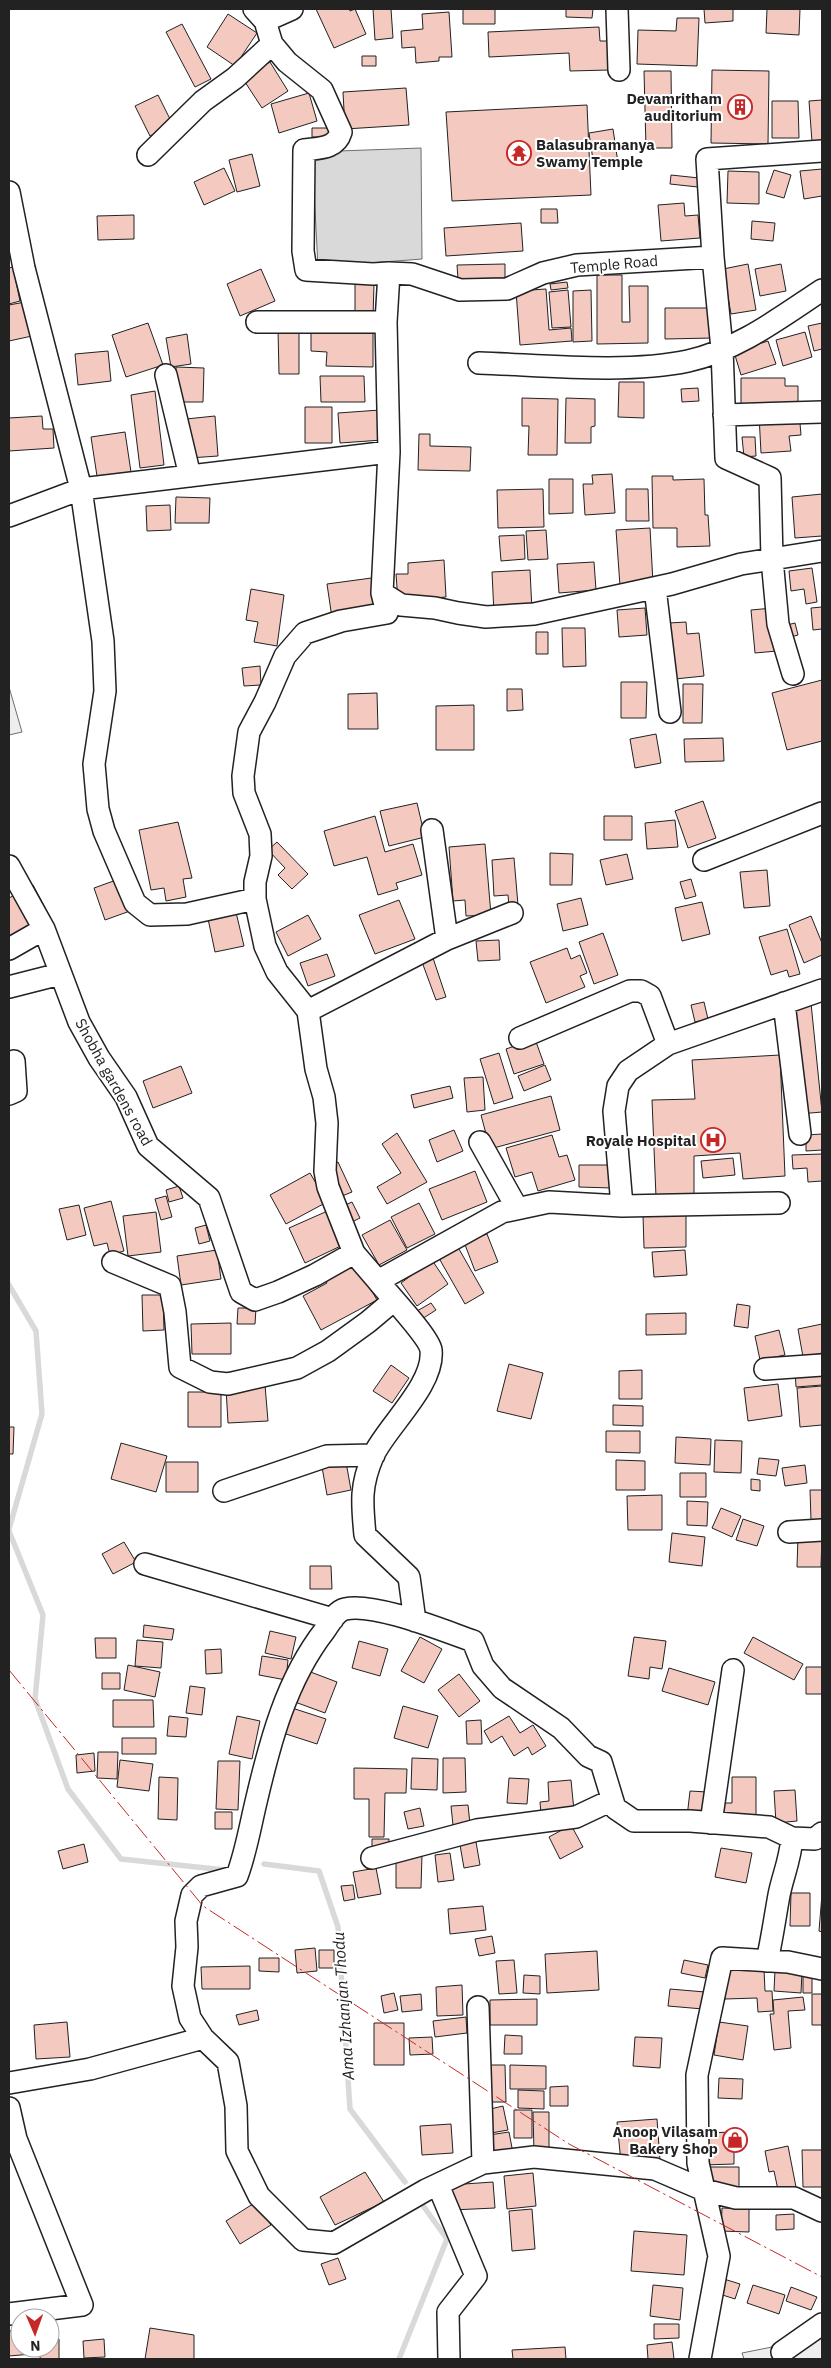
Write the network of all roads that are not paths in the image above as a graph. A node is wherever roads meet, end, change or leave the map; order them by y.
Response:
1 (292, 9) edge
2 (617, 9) edge
3 (259, 15) edge
4 (272, 44) junction
5 (619, 70) dead end
6 (822, 151) edge
7 (148, 155) dead end
8 (9, 192) edge
9 (713, 257) junction
10 (389, 273) junction
11 (822, 290) edge
12 (257, 322) dead end
13 (386, 322) junction
14 (722, 349) junction
15 (479, 363) dead end
16 (166, 375) dead end
17 (822, 412) edge
18 (724, 415) junction
19 (389, 452) junction
20 (190, 476) junction
21 (81, 489) junction
22 (9, 516) edge
23 (822, 551) edge
24 (772, 559) junction
25 (655, 588) junction
26 (382, 593) junction
27 (793, 674) dead end
28 (670, 712) dead end
29 (822, 813) edge
30 (432, 830) dead end
31 (704, 860) dead end
32 (9, 866) edge
33 (255, 899) junction
34 (512, 913) dead end
35 (44, 929) junction
36 (447, 939) junction
37 (9, 950) edge
38 (60, 974) junction
39 (9, 987) edge
40 (822, 990) edge
41 (784, 1004) junction
42 (308, 1011) junction
43 (520, 1038) dead end
44 (668, 1044) junction
45 (14, 1062) dead end
46 (9, 1094) edge
47 (800, 1134) dead end
48 (480, 1142) dead end
49 (779, 1203) dead end
50 (622, 1206) junction
51 (517, 1208) junction
52 (354, 1252) junction
53 (113, 1262) dead end
54 (378, 1281) junction
55 (393, 1301) junction
56 (822, 1364) edge
57 (765, 1369) dead end
58 (374, 1455) junction
59 (224, 1491) dead end
60 (822, 1530) edge
61 (789, 1532) dead end
62 (145, 1564) dead end
63 (333, 1619) junction
64 (415, 1621) junction
65 (733, 1670) dead end
66 (612, 1800) junction
67 (711, 1823) junction
68 (822, 1833) edge
69 (792, 1838) junction
70 (372, 1858) dead end
71 (767, 1961) junction
72 (822, 1969) edge
73 (478, 2006) dead end
74 (203, 2038) junction
75 (9, 2083) edge
76 (9, 2108) edge
77 (483, 2163) junction
78 (438, 2185) junction
79 (704, 2190) junction
80 (822, 2212) edge
81 (9, 2314) edge
82 (822, 2324) edge
83 (782, 2352) dead end
84 (448, 2359) edge
85 (700, 2359) edge

1 - 3 street
2 - 5 street
3 - 4 street
4 - 7 street
4 - 10 street, Temple Road
6 - 9 street
8 - 21 street
9 - 10 street, Temple Road
9 - 14 street
10 - 13 street
11 - 14 street
12 - 13 street
13 - 19 street
14 - 15 street
14 - 18 street
16 - 20 street
17 - 18 street
18 - 24 street
19 - 20 street
19 - 26 street
20 - 21 street
21 - 22 street
21 - 33 street
23 - 24 street
24 - 25 street
24 - 27 street
25 - 26 street
25 - 28 street
26 - 33 street
29 - 31 street
30 - 36 street
32 - 35 street, Shobha gardens road
33 - 42 street
34 - 36 street
35 - 37 street
35 - 38 street, Shobha gardens road
36 - 42 street
38 - 39 street
38 - 52 street, Shobha gardens road
40 - 41 street
41 - 44 street
41 - 47 street
42 - 52 street
43 - 44 street
44 - 50 street
45 - 46 street
48 - 51 street
49 - 50 street
50 - 51 street
51 - 54 street
52 - 54 street
53 - 55 street
54 - 55 street
55 - 58 street
56 - 57 street
58 - 59 street
58 - 64 street
60 - 61 street
62 - 63 street
63 - 64 street
63 - 74 street
64 - 66 street
65 - 67 street
66 - 67 street
66 - 70 street
67 - 69 street
68 - 69 street
69 - 71 street
71 - 72 street
71 - 79 street
73 - 77 street
74 - 75 street
74 - 78 street
76 - 81 street
77 - 78 street
77 - 79 street
78 - 84 street
79 - 80 street
79 - 85 street
82 - 83 street

